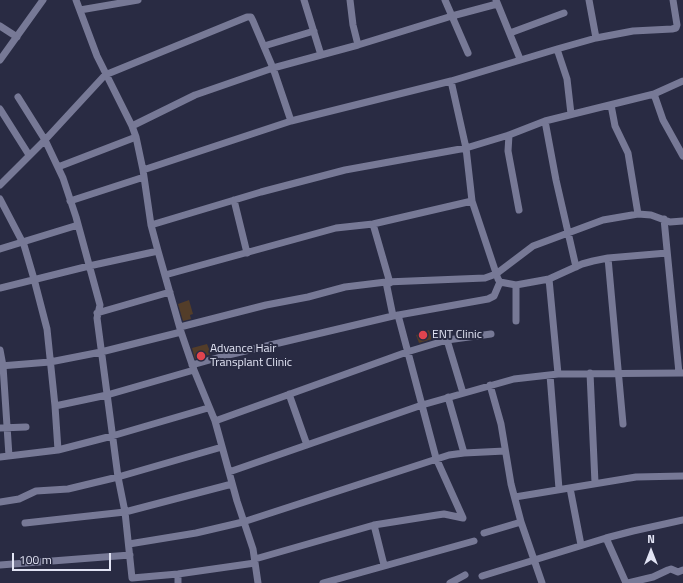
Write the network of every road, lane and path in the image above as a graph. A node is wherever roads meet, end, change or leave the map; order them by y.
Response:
1 (76, 0) edge
2 (138, 0) edge
3 (304, 0) edge
4 (350, 0) edge
5 (445, 0) edge
6 (589, 0) edge
7 (673, 0) edge
8 (39, 1) edge
9 (496, 2) edge
10 (80, 10) junction
11 (564, 13) dead end
12 (452, 16) junction
13 (0, 26) edge
14 (314, 31) junction
15 (510, 33) junction
16 (17, 37) junction
17 (596, 38) junction
18 (358, 45) junction
19 (264, 46) junction
20 (557, 49) junction
21 (468, 53) dead end
22 (321, 55) junction
23 (520, 59) junction
24 (0, 60) edge
25 (273, 68) junction
26 (105, 75) junction
27 (451, 81) junction
28 (683, 81) edge
29 (654, 94) junction
30 (18, 97) dead end
31 (611, 105) junction
32 (0, 109) edge
33 (572, 114) junction
34 (291, 121) junction
35 (545, 121) junction
36 (132, 126) junction
37 (509, 134) junction
38 (136, 137) junction
39 (45, 140) junction
40 (466, 148) junction
41 (29, 155) junction
42 (683, 156) edge
43 (58, 167) junction
44 (144, 174) junction
45 (0, 185) edge
46 (0, 199) edge
47 (234, 200) junction
48 (70, 201) junction
49 (472, 201) junction
50 (519, 210) dead end
51 (638, 214) junction
52 (664, 219) junction
53 (683, 221) edge
54 (373, 224) junction
55 (78, 225) junction
56 (151, 225) junction
57 (567, 234) junction
58 (22, 241) junction
59 (0, 249) edge
60 (158, 251) junction
61 (247, 253) junction
62 (667, 253) junction
63 (608, 258) junction
64 (89, 266) junction
65 (576, 267) junction
66 (496, 274) junction
67 (165, 275) junction
68 (34, 279) junction
69 (549, 279) junction
70 (388, 282) junction
71 (500, 282) junction
72 (516, 285) junction
73 (0, 287) edge
74 (170, 292) junction
75 (97, 313) junction
76 (395, 316) junction
77 (516, 321) dead end
78 (180, 329) junction
79 (491, 334) dead end
80 (447, 340) junction
81 (0, 350) edge
82 (101, 352) junction
83 (407, 352) junction
84 (50, 362) junction
85 (1, 366) edge
86 (193, 368) junction
87 (590, 373) junction
88 (618, 373) junction
89 (681, 373) edge
90 (554, 375) junction
91 (490, 385) junction
92 (462, 393) junction
93 (290, 394) junction
94 (108, 395) junction
95 (448, 397) junction
96 (422, 405) junction
97 (54, 406) junction
98 (208, 408) junction
99 (215, 421) junction
100 (623, 424) dead end
101 (26, 427) dead end
102 (4, 428) edge
103 (112, 436) junction
104 (307, 445) junction
105 (222, 447) junction
106 (58, 450) junction
107 (505, 451) junction
108 (464, 453) junction
109 (9, 456) junction
110 (0, 457) edge
111 (436, 458) junction
112 (229, 472) junction
113 (683, 476) edge
114 (118, 477) junction
115 (595, 483) junction
116 (232, 484) junction
117 (570, 488) junction
118 (559, 490) junction
119 (515, 497) junction
120 (0, 502) edge
121 (125, 512) junction
122 (683, 520) edge
123 (243, 522) junction
124 (522, 522) junction
125 (25, 523) dead end
126 (374, 525) junction
127 (484, 533) dead end
128 (606, 538) junction
129 (474, 541) dead end
130 (129, 544) junction
131 (581, 545) junction
132 (130, 555) junction
133 (535, 559) junction
134 (255, 561) junction
135 (384, 565) junction
136 (0, 566) edge
137 (683, 570) edge
138 (178, 574) junction
139 (465, 575) dead end
140 (482, 576) dead end
141 (132, 581) edge
142 (178, 583) edge
143 (258, 583) edge
144 (323, 583) edge
145 (450, 583) edge
146 (542, 583) edge
147 (627, 583) edge

1 - 10 street
2 - 10 street
3 - 14 street
4 - 18 street
5 - 12 street
6 - 17 street
7 - 17 street
8 - 16 street
9 - 12 street
9 - 15 street
10 - 26 street
11 - 15 street
12 - 18 street
12 - 21 street
13 - 16 street
14 - 19 street
14 - 22 street
15 - 23 street
16 - 24 street
17 - 20 street
18 - 22 street
19 - 25 street
19 - 26 street
20 - 23 street
20 - 33 street
22 - 25 street
23 - 27 street
25 - 34 street
25 - 36 street
26 - 36 street
26 - 39 street
27 - 34 street
27 - 40 street
28 - 29 street
29 - 31 street
29 - 42 street
30 - 39 street
31 - 33 street
31 - 51 street
32 - 41 street
33 - 35 street
34 - 44 street
35 - 37 street
35 - 57 street
36 - 38 street
37 - 40 street
37 - 50 street
38 - 43 street
38 - 44 street
39 - 41 street
39 - 43 street
40 - 47 street
40 - 49 street
41 - 45 street
43 - 48 street
44 - 48 street
44 - 56 street
46 - 58 street
47 - 56 street
47 - 61 street
48 - 55 street
49 - 54 street
49 - 66 street
51 - 52 street
51 - 57 street
52 - 53 street
52 - 62 street
54 - 61 street
54 - 70 street
55 - 58 street
55 - 64 street
56 - 60 street
57 - 65 street
57 - 66 street
58 - 59 street
58 - 68 street
60 - 64 street
60 - 67 street
61 - 67 street
62 - 63 street
62 - 89 street
63 - 65 street
63 - 88 street
64 - 68 street
64 - 75 street
65 - 69 street
66 - 70 street
66 - 71 street
67 - 74 street
68 - 73 street
68 - 84 street
69 - 72 street
69 - 90 street
70 - 76 street
70 - 78 street
71 - 72 street
71 - 76 street
72 - 77 street
74 - 75 street
74 - 78 street
75 - 82 street
76 - 83 street
76 - 86 street
78 - 82 street
78 - 86 street
79 - 80 street
80 - 83 street
80 - 92 street
81 - 85 street
82 - 84 street
82 - 94 street
83 - 93 street
83 - 96 street
84 - 85 street
84 - 97 street
85 - 102 street
86 - 94 street
86 - 98 street
87 - 88 street
87 - 90 street
87 - 115 street
88 - 89 street
88 - 100 street
90 - 91 street
90 - 118 street
91 - 92 street
91 - 107 street
92 - 95 street
93 - 99 street
93 - 104 street
94 - 97 street
94 - 103 street
95 - 96 street
95 - 108 street
96 - 104 street
96 - 111 street
97 - 106 street
98 - 99 street
98 - 103 street
99 - 105 street
101 - 102 street
102 - 109 street
103 - 106 street
103 - 114 street
104 - 112 street
105 - 112 street
105 - 114 street
106 - 109 street
107 - 108 street
107 - 119 street
108 - 111 street
109 - 110 street
111 - 123 street
111 - 126 street
112 - 116 street
113 - 115 street
114 - 120 street
114 - 121 street
115 - 117 street
116 - 121 street
116 - 123 street
117 - 118 street
117 - 131 street
118 - 119 street
119 - 124 street
121 - 125 street
121 - 130 street
122 - 128 street
123 - 130 street
123 - 134 street
124 - 127 street
124 - 133 street
126 - 134 street
126 - 135 street
128 - 131 street
128 - 147 street
129 - 135 street
130 - 132 street
131 - 133 street
132 - 136 street
132 - 141 street
133 - 140 street
133 - 146 street
134 - 138 street
134 - 143 street
135 - 144 street
137 - 147 street
138 - 141 street
138 - 142 street
139 - 145 street

